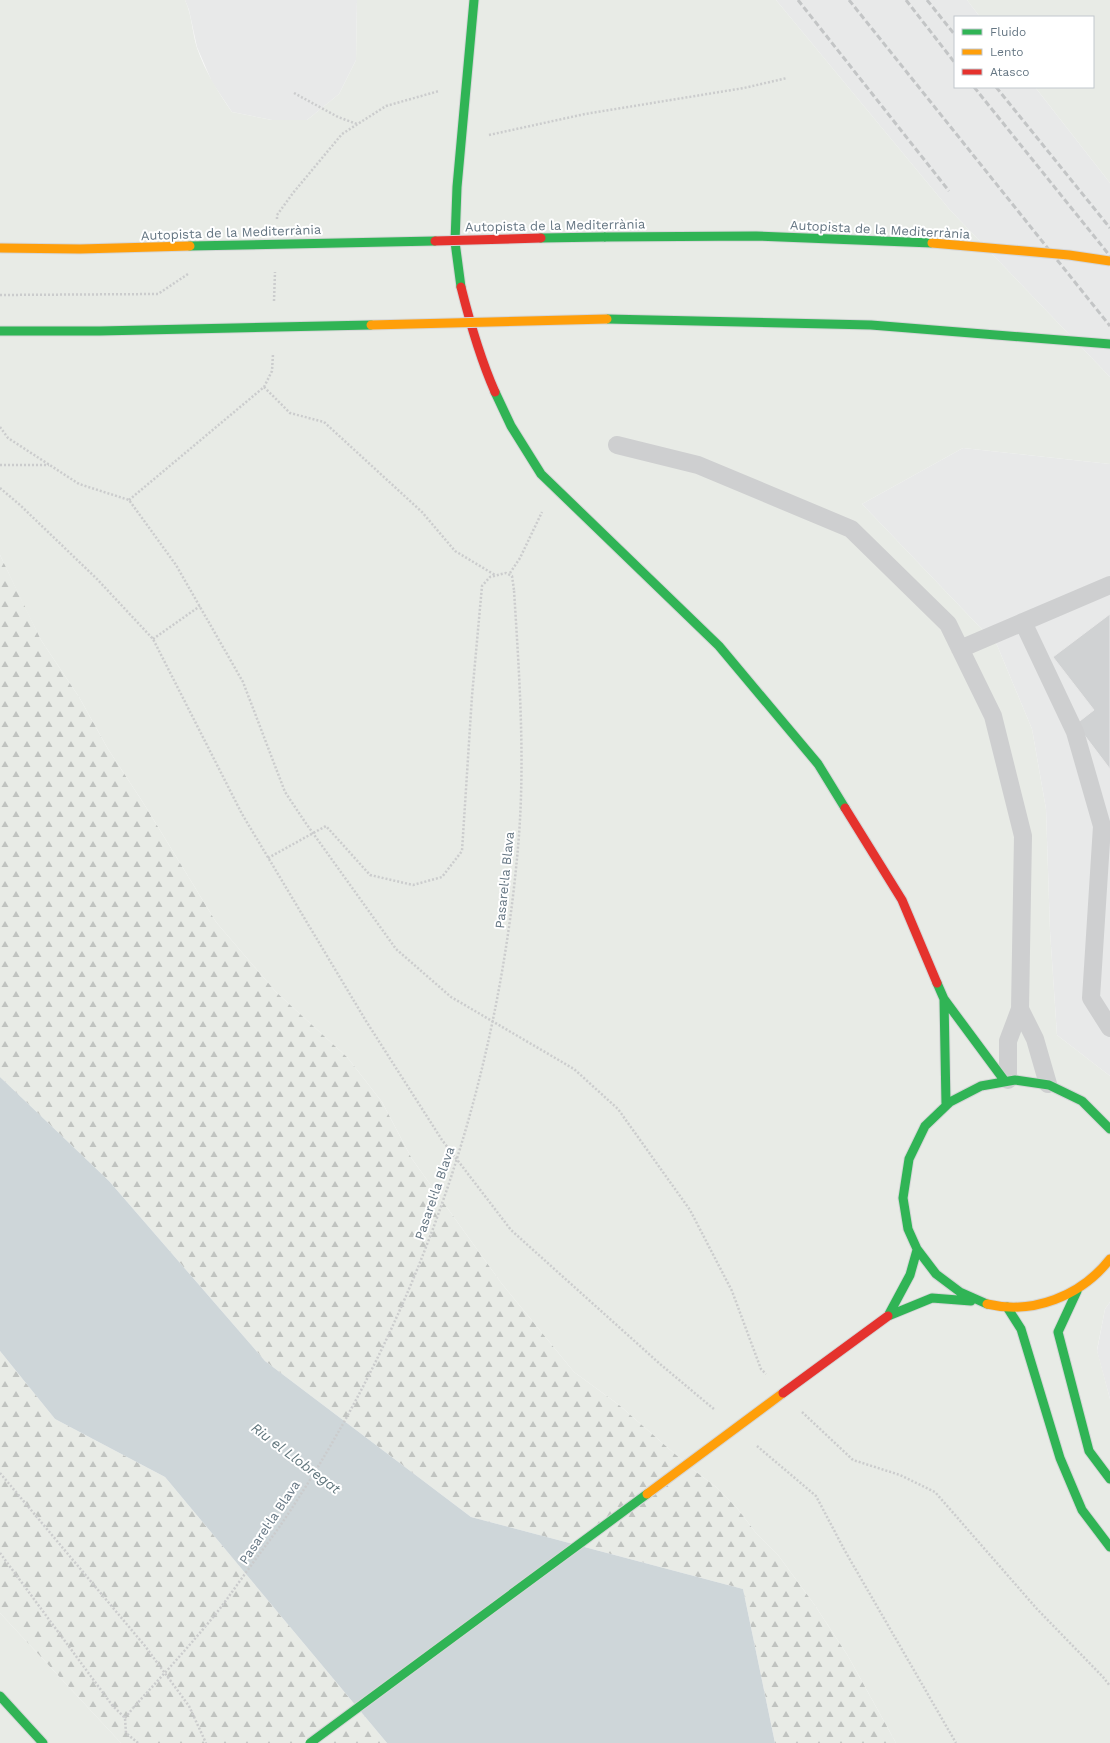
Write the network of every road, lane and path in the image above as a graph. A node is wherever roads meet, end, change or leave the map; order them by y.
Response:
1 (474, 0) edge
2 (787, 78) dead end
3 (466, 90) junction
4 (294, 93) dead end
5 (357, 124) junction
6 (461, 141) junction
7 (277, 223) dead end
8 (0, 248) edge
9 (1110, 261) edge
10 (276, 270) dead end
11 (274, 309) dead end
12 (0, 331) edge
13 (1110, 344) edge
14 (273, 348) dead end
15 (264, 387) junction
16 (0, 427) edge
17 (617, 445) dead end
18 (0, 465) edge
19 (49, 465) junction
20 (554, 487) junction
21 (0, 488) edge
22 (129, 500) junction
23 (510, 573) junction
24 (495, 575) junction
25 (1110, 585) edge
26 (200, 606) junction
27 (1023, 622) junction
28 (153, 639) junction
29 (960, 649) junction
30 (312, 832) junction
31 (268, 858) junction
32 (944, 999) junction
33 (1020, 1009) junction
34 (1110, 1028) edge
35 (1006, 1080) junction
36 (1048, 1084) junction
37 (946, 1104) junction
38 (1110, 1129) edge
39 (917, 1250) junction
40 (1110, 1259) edge
41 (1077, 1290) junction
42 (980, 1301) junction
43 (1007, 1307) junction
44 (888, 1316) junction
45 (767, 1375) dead end
46 (800, 1410) dead end
47 (720, 1415) dead end
48 (756, 1445) dead end
49 (0, 1473) edge
50 (1110, 1479) edge
51 (1110, 1547) edge
52 (0, 1553) edge
53 (1110, 1686) edge
54 (0, 1696) edge
55 (125, 1718) junction
56 (43, 1743) edge
57 (138, 1743) edge
58 (206, 1743) edge
59 (310, 1743) edge
60 (956, 1743) edge

1 - 3 main road
2 - 6 path
3 - 5 path
3 - 6 main road
4 - 5 path
5 - 7 path
6 - 20 main road
8 - 9 main road, Autopista de la Mediterrània, bridge
10 - 11 path
12 - 13 main road, bridge
14 - 15 path
15 - 22 path
15 - 24 path
16 - 19 path
17 - 29 lane
18 - 19 path
19 - 22 path
20 - 23 path
20 - 32 main road
21 - 28 path
22 - 26 path
23 - 24 path
23 - 55 path, Pasarel·la Blava, bridge
24 - 30 path
25 - 27 lane
26 - 28 path
26 - 30 path
27 - 29 lane
27 - 34 lane
28 - 31 path
29 - 33 lane
30 - 31 path
30 - 45 path
31 - 47 path
32 - 35 main road
32 - 37 main road
33 - 35 lane
33 - 36 lane
35 - 36 main road
35 - 37 main road
36 - 38 main road
37 - 39 main road
39 - 42 main road
39 - 44 main road
40 - 41 main road
41 - 43 main road
41 - 50 main road
42 - 43 main road
42 - 44 main road
43 - 51 main road
44 - 59 main road, bridge
46 - 53 path
48 - 60 path
49 - 58 path
52 - 55 path
54 - 56 main road
55 - 57 path

